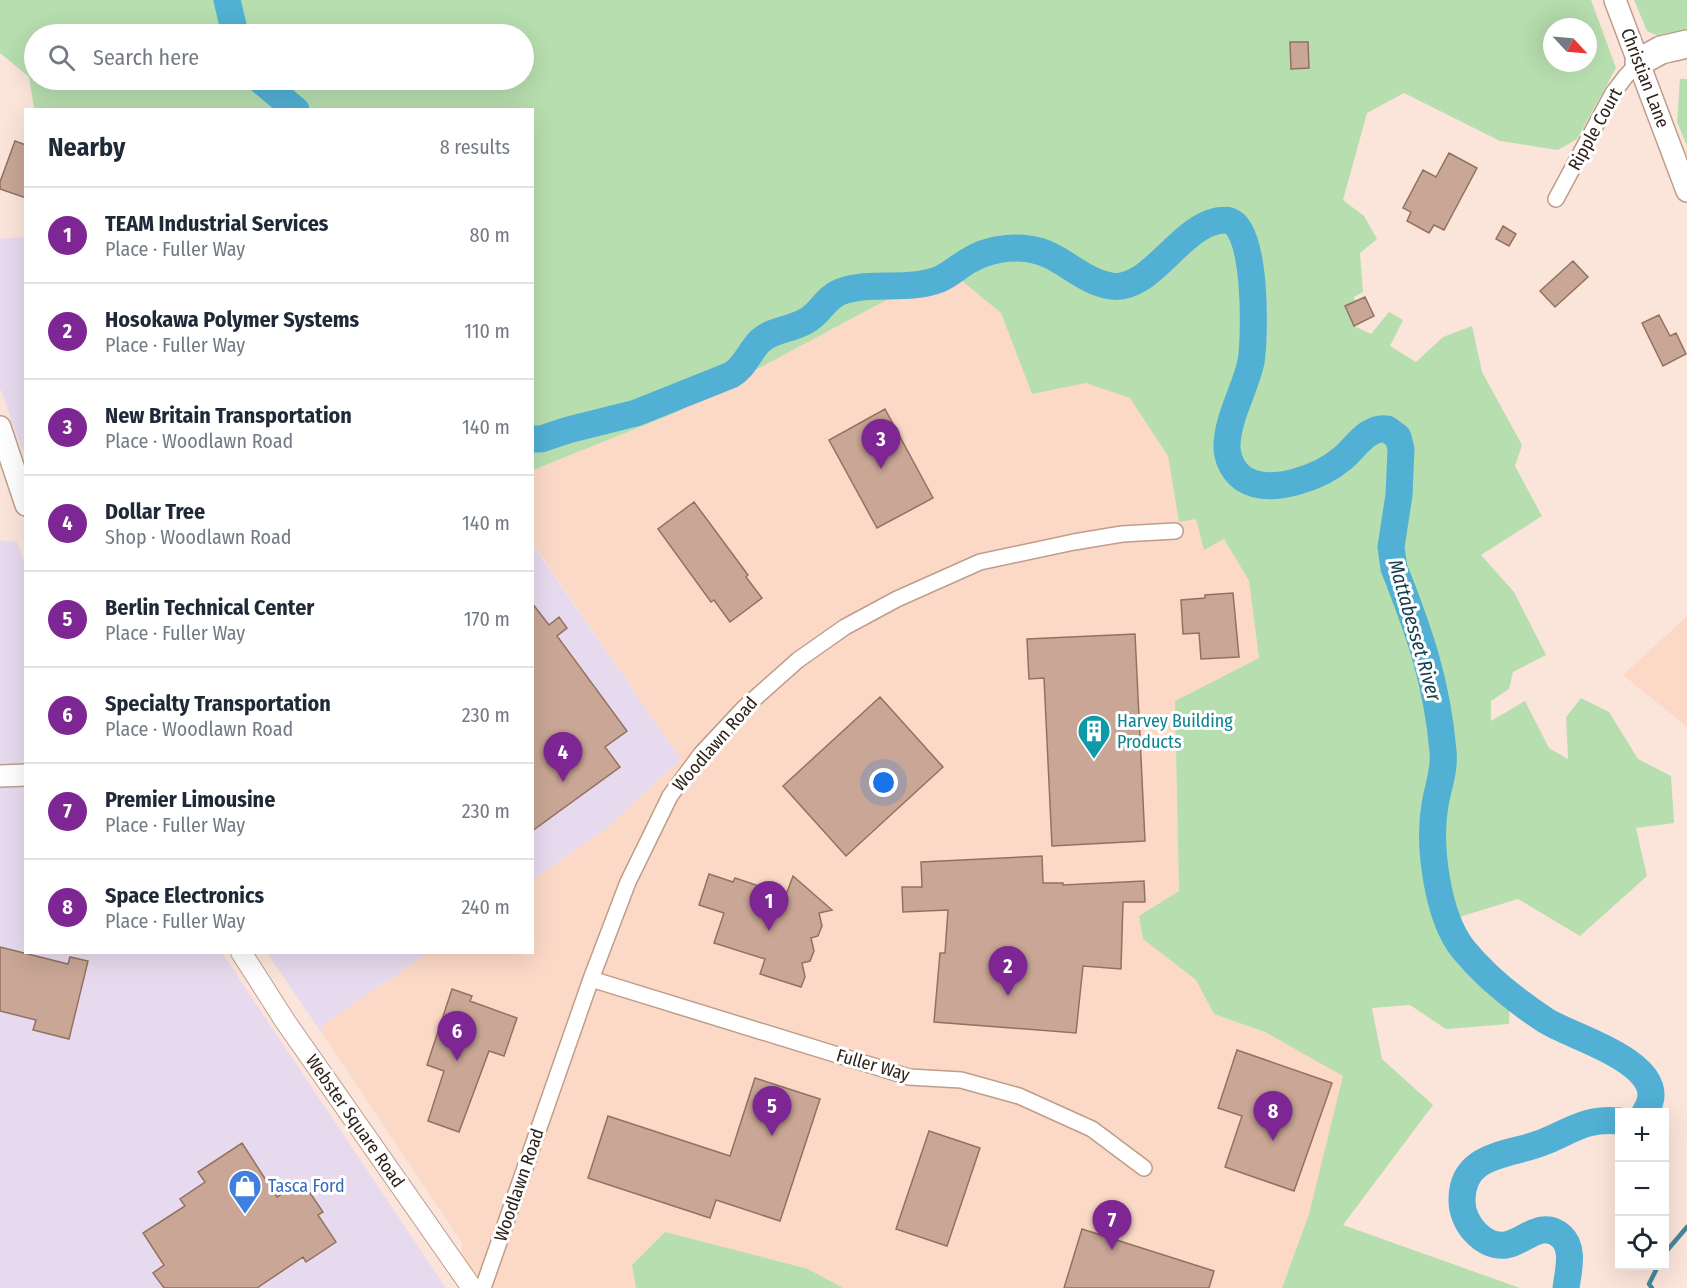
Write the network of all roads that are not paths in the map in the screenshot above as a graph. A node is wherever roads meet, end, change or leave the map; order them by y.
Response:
1 (1614, 0) edge
2 (1687, 44) edge
3 (1639, 62) junction
4 (1687, 191) edge
5 (1556, 199) dead end
6 (0, 427) edge
7 (24, 499) edge
8 (1175, 531) dead end
9 (24, 775) edge
10 (0, 776) edge
11 (242, 954) edge
12 (591, 980) junction
13 (1144, 1168) dead end
14 (472, 1288) edge
15 (483, 1288) edge

1 - 3 main road, Christian Lane
2 - 3 highway
3 - 4 main road, Christian Lane
3 - 5 street, Ripple Court
6 - 7 main road
8 - 12 street, Woodlawn Road
9 - 10 main road
11 - 14 street, Webster Square Road
12 - 13 street, Fuller Way
12 - 15 street, Woodlawn Road

